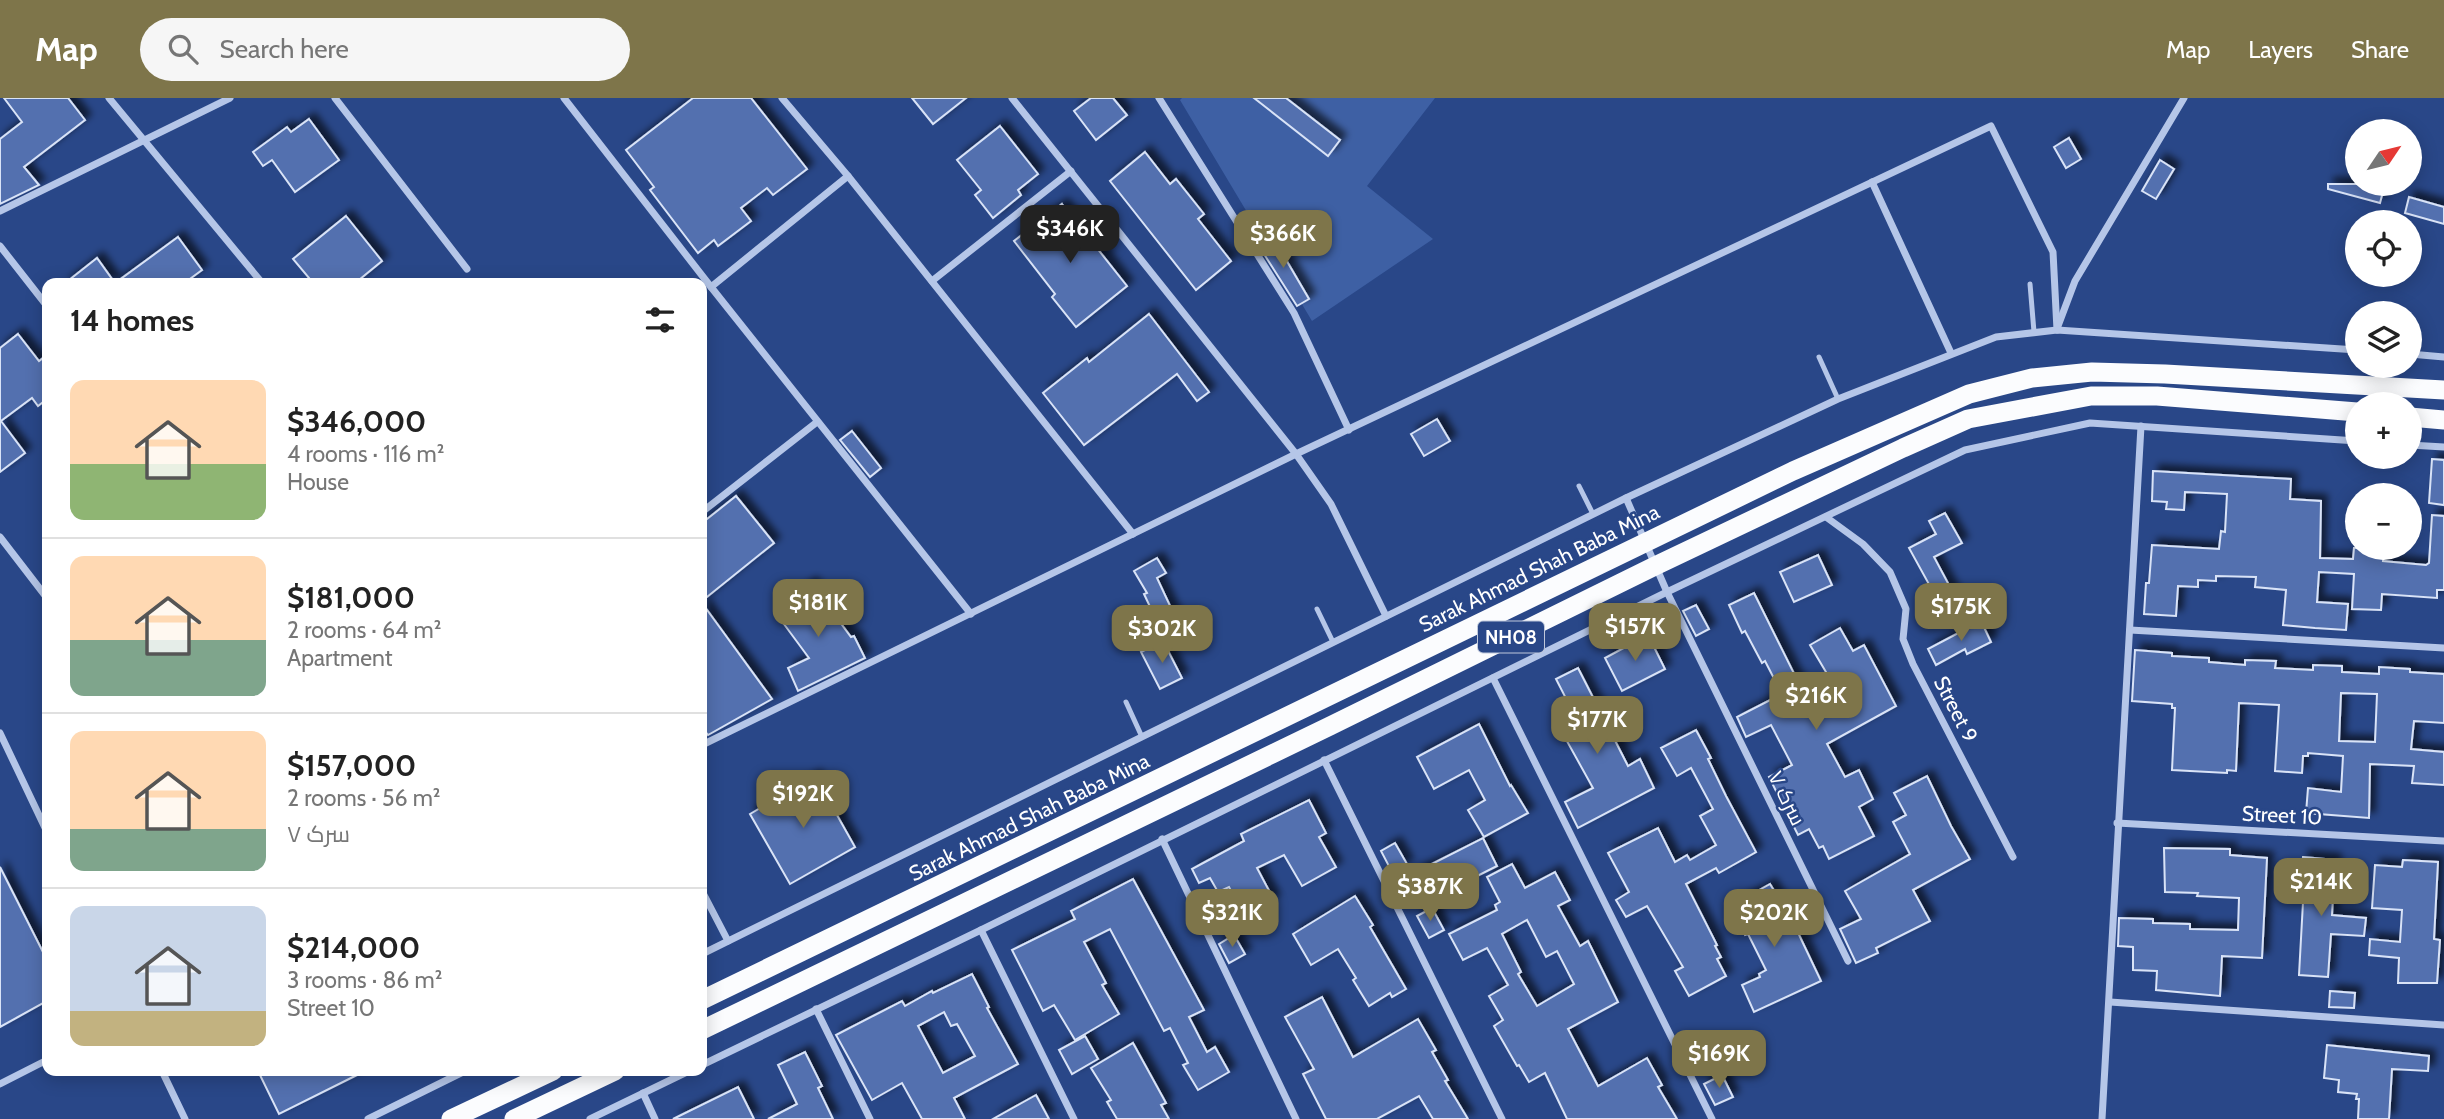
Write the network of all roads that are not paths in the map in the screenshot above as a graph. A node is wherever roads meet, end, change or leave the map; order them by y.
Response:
1 (109, 98) edge
2 (230, 98) edge
3 (335, 98) edge
4 (564, 98) edge
5 (782, 98) edge
6 (1012, 98) edge
7 (1159, 98) edge
8 (2184, 98) edge
9 (143, 141) junction
10 (1071, 171) junction
11 (848, 176) junction
12 (1872, 182) junction
13 (0, 211) edge
14 (0, 246) edge
15 (467, 269) dead end
16 (258, 278) edge
17 (704, 278) edge
18 (932, 281) junction
19 (707, 282) edge
20 (2030, 284) dead end
21 (711, 287) junction
22 (42, 300) edge
23 (2057, 330) junction
24 (2034, 332) junction
25 (2345, 349) edge
26 (1951, 353) junction
27 (2422, 355) edge
28 (1819, 356) dead end
29 (2444, 357) edge
30 (2444, 390) edge
31 (1838, 399) junction
32 (2345, 411) edge
33 (2422, 418) edge
34 (2444, 420) edge
35 (817, 422) junction
36 (2141, 426) junction
37 (1349, 430) junction
38 (2345, 440) edge
39 (2422, 446) edge
40 (2444, 447) edge
41 (1296, 454) junction
42 (1580, 486) dead end
43 (1626, 498) junction
44 (707, 508) edge
45 (1593, 514) junction
46 (1826, 517) junction
47 (1133, 534) junction
48 (0, 537) edge
49 (1645, 542) junction
50 (1655, 566) junction
51 (42, 592) edge
52 (1667, 592) junction
53 (1317, 609) dead end
54 (971, 614) junction
55 (1386, 616) junction
56 (2130, 630) junction
57 (1333, 642) junction
58 (2444, 648) edge
59 (1493, 678) junction
60 (1126, 702) dead end
61 (0, 733) edge
62 (1142, 737) junction
63 (707, 743) edge
64 (1324, 760) junction
65 (42, 821) edge
66 (2117, 823) junction
67 (1162, 839) junction
68 (2444, 841) edge
69 (2013, 857) dead end
70 (707, 901) edge
71 (981, 930) junction
72 (728, 942) junction
73 (707, 952) edge
74 (1848, 961) dead end
75 (707, 998) edge
76 (2110, 1002) junction
77 (816, 1009) junction
78 (2444, 1025) edge
79 (707, 1028) edge
80 (42, 1063) edge
81 (707, 1063) edge
82 (164, 1076) edge
83 (455, 1076) edge
84 (542, 1076) edge
85 (604, 1076) edge
86 (679, 1076) edge
87 (0, 1084) edge
88 (643, 1094) junction
89 (185, 1119) edge
90 (368, 1119) edge
91 (451, 1119) edge
92 (514, 1119) edge
93 (590, 1119) edge
94 (655, 1119) edge
95 (870, 1119) edge
96 (1074, 1119) edge
97 (1296, 1119) edge
98 (1502, 1119) edge
99 (1712, 1119) edge
100 (2102, 1119) edge

1 - 9 street
2 - 9 street
3 - 15 street
4 - 17 street
5 - 11 street
6 - 10 street
7 - 37 street
8 - 23 street
9 - 13 street
9 - 16 street
10 - 18 street
10 - 41 street
11 - 18 street
11 - 21 street
12 - 23 street
12 - 26 street
12 - 37 street
14 - 22 street
18 - 47 street
19 - 21 street
20 - 24 lane
21 - 35 street
23 - 24 street
23 - 25 street
24 - 26 street
26 - 31 street
27 - 29 street
28 - 31 lane
30 - 49 highway, Sarak Ahmad Shah Baba Mina / NH08
31 - 43 street
32 - 50 highway, NH08
33 - 34 highway
35 - 44 street
35 - 54 street
36 - 38 street
36 - 46 street
36 - 56 street
37 - 41 street
39 - 40 street
41 - 47 street
41 - 55 street
42 - 45 lane
43 - 45 street
43 - 49 street, سرک ۷
45 - 55 street
46 - 52 street
46 - 69 street, Street 9
47 - 54 street
48 - 51 street
49 - 50 street, سرک ۷
49 - 75 highway, Sarak Ahmad Shah Baba Mina / NH08
50 - 52 street, سرک ۷
50 - 79 highway, NH08
52 - 59 street
52 - 74 street, سرک ۷
53 - 57 lane
54 - 63 street
55 - 57 street
56 - 58 street
56 - 66 street
57 - 62 street
59 - 64 street
59 - 99 street
60 - 62 lane
61 - 65 street
62 - 72 street
64 - 67 street
64 - 98 street
66 - 68 street, Street 10
66 - 76 street
67 - 71 street
67 - 97 street
70 - 72 street
71 - 77 street
71 - 96 street
72 - 73 street
76 - 78 street
76 - 100 street
77 - 81 street
77 - 95 street
80 - 87 street
82 - 89 street
83 - 90 street
84 - 91 highway
85 - 92 highway
86 - 88 street
88 - 93 street
88 - 94 street

